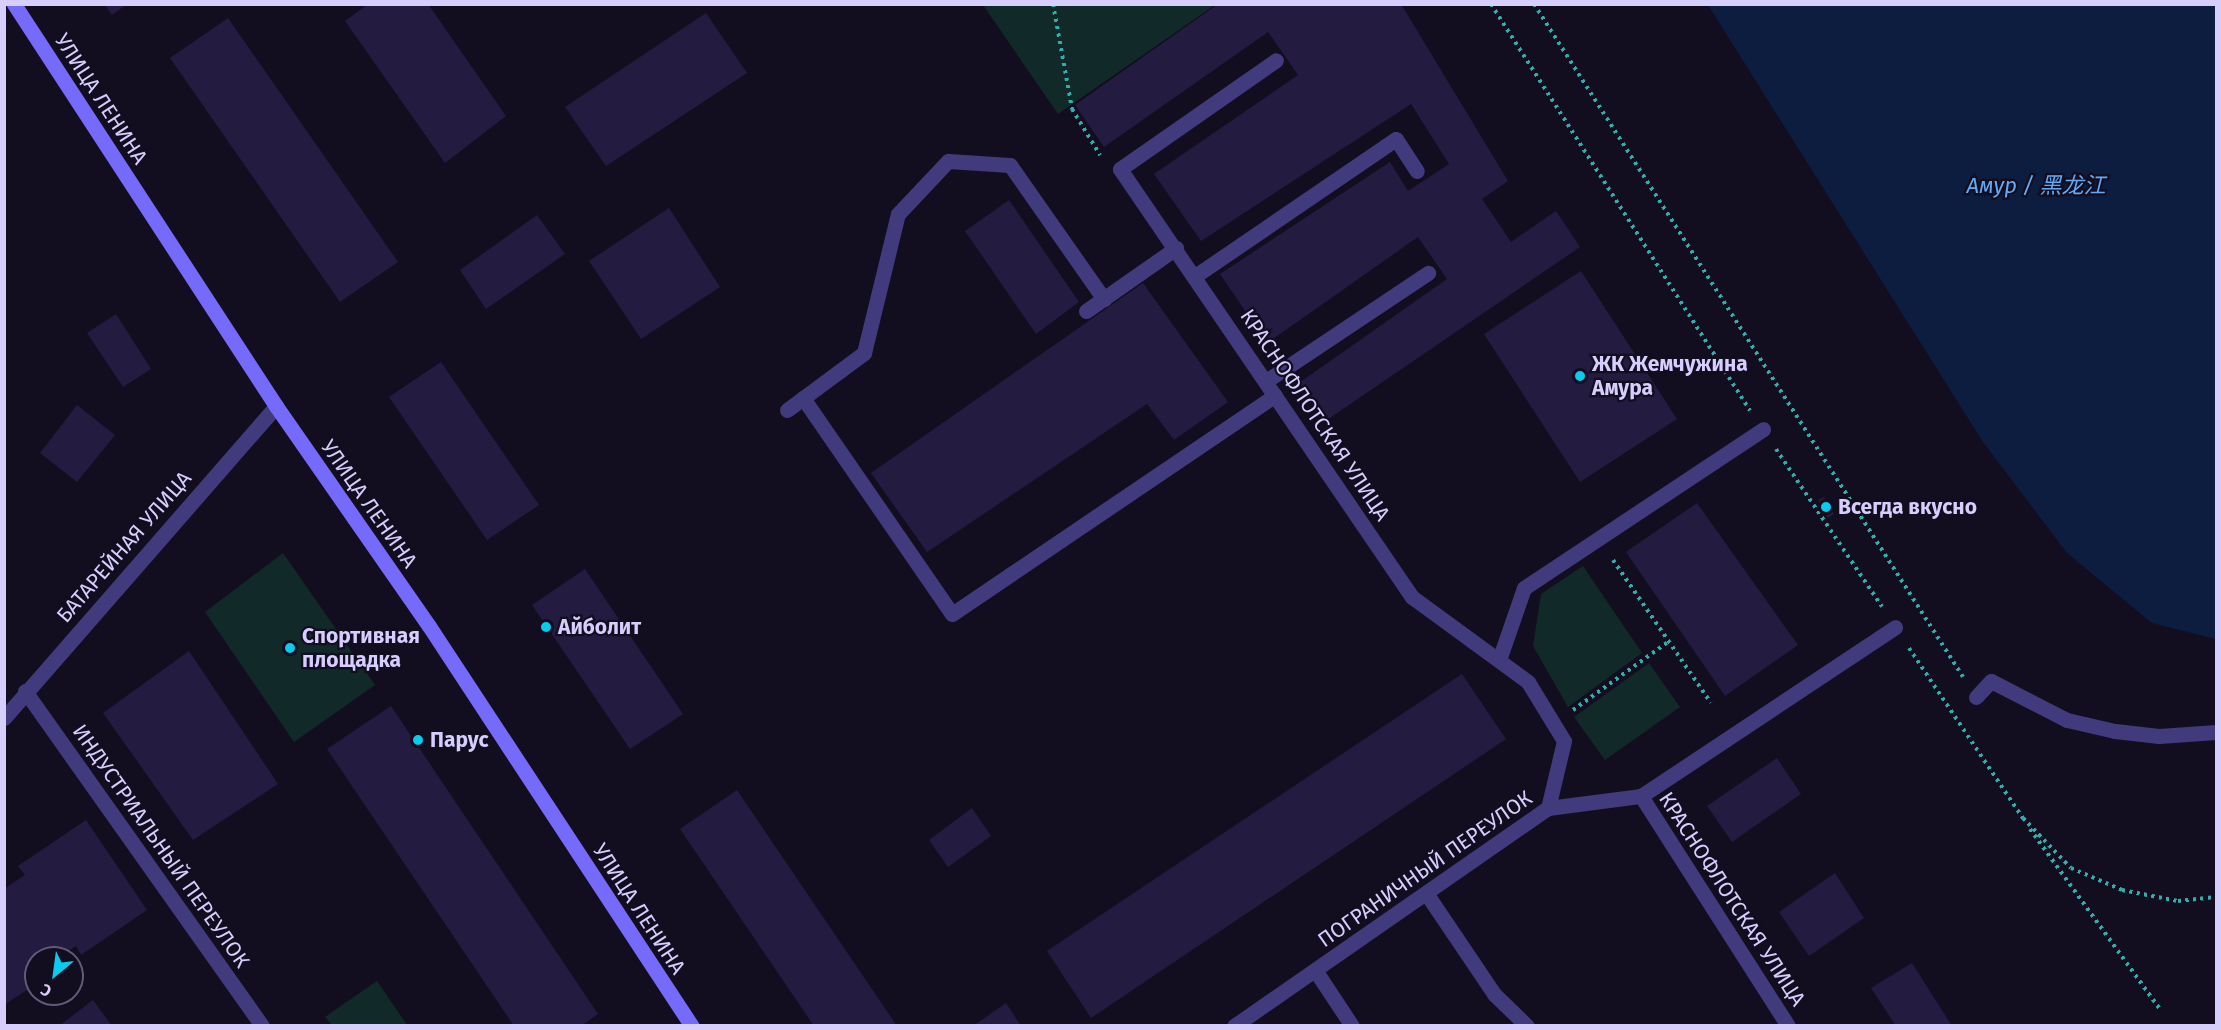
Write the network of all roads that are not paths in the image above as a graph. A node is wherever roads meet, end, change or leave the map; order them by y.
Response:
1 (14, 4) edge
2 (1276, 60) dead end
3 (1418, 171) dead end
4 (1176, 248) junction
5 (1428, 273) dead end
6 (1195, 276) junction
7 (1104, 299) junction
8 (1086, 311) dead end
9 (1266, 381) junction
10 (1275, 395) junction
11 (803, 398) junction
12 (276, 406) junction
13 (787, 410) dead end
14 (1763, 429) road end
15 (1895, 627) road end
16 (1499, 660) junction
17 (25, 691) junction
18 (1976, 697) road end
19 (4, 717) edge
20 (2217, 732) edge
21 (1641, 796) junction
22 (1548, 808) junction
23 (1426, 893) junction
24 (1315, 970) junction
25 (262, 1026) edge
26 (692, 1026) edge
27 (1234, 1026) edge
28 (1352, 1026) edge
29 (1527, 1026) edge
30 (1788, 1026) edge

1 - 12 main road, УЛИЦА ЛЕНИНА
2 - 4 street, КРАСНОФЛОТСКАЯ УЛИЦА
3 - 6 street
4 - 6 street, КРАСНОФЛОТСКАЯ УЛИЦА
4 - 7 street
5 - 9 street
6 - 9 street, КРАСНОФЛОТСКАЯ УЛИЦА
7 - 8 street
7 - 11 street
9 - 10 street, КРАСНОФЛОТСКАЯ УЛИЦА
10 - 11 street
10 - 16 street, КРАСНОФЛОТСКАЯ УЛИЦА
11 - 13 street
12 - 17 street, БАТАРЕЙНАЯ УЛИЦА
12 - 26 main road, УЛИЦА ЛЕНИНА
14 - 16 street
15 - 21 street, ПОГРАНИЧНЫЙ ПЕРЕУЛОК
16 - 22 street, КРАСНОФЛОТСКАЯ УЛИЦА
17 - 19 street, БАТАРЕЙНАЯ УЛИЦА
17 - 25 street, ИНДУСТРИАЛЬНЫЙ ПЕРЕУЛОК
18 - 20 street
21 - 22 street, ПОГРАНИЧНЫЙ ПЕРЕУЛОК
21 - 30 street, КРАСНОФЛОТСКАЯ УЛИЦА
22 - 23 street, ПОГРАНИЧНЫЙ ПЕРЕУЛОК
23 - 24 street, ПОГРАНИЧНЫЙ ПЕРЕУЛОК
23 - 29 street
24 - 27 street, ПОГРАНИЧНЫЙ ПЕРЕУЛОК
24 - 28 street

